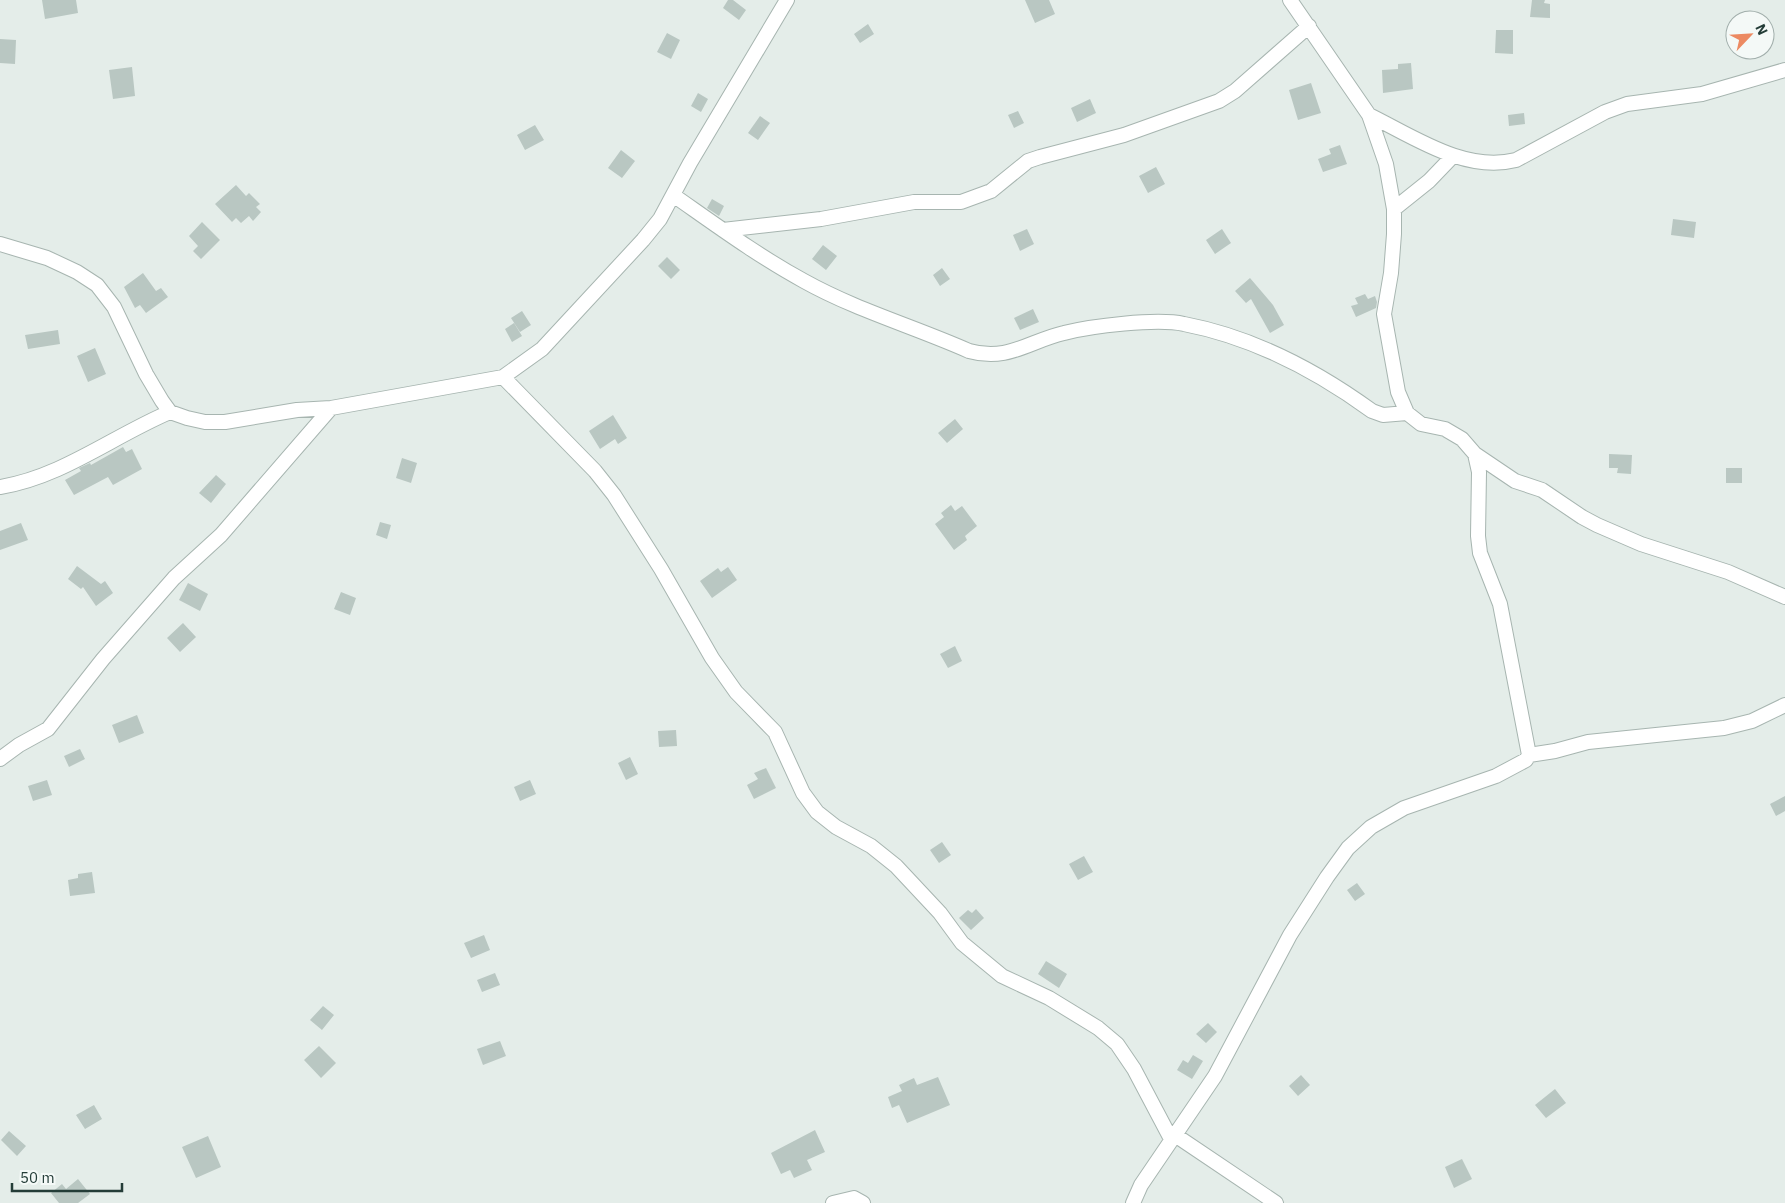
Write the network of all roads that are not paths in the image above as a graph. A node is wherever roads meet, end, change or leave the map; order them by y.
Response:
1 (787, 0) edge
2 (1290, 0) edge
3 (1309, 26) junction
4 (1785, 70) edge
5 (1369, 115) junction
6 (1453, 156) junction
7 (673, 195) junction
8 (1394, 209) junction
9 (723, 230) junction
10 (0, 244) edge
11 (503, 377) junction
12 (331, 408) junction
13 (170, 412) junction
14 (1407, 413) junction
15 (1475, 454) junction
16 (0, 487) edge
17 (1785, 597) edge
18 (1785, 705) edge
19 (1529, 755) junction
20 (0, 759) edge
21 (1173, 1137) junction
22 (833, 1203) edge
23 (863, 1203) edge
24 (1133, 1203) edge
25 (1276, 1203) edge

1 - 7 street
2 - 3 street
3 - 5 street
3 - 9 street
4 - 6 street
5 - 6 street
5 - 8 street
6 - 8 street
7 - 9 street
7 - 11 street
8 - 14 street
9 - 14 street
10 - 13 street
11 - 12 street
11 - 21 street
12 - 13 street
12 - 20 street
13 - 16 street
14 - 15 street
15 - 17 street
15 - 19 street
18 - 19 street
19 - 21 street
21 - 24 street
21 - 25 street
22 - 23 street

